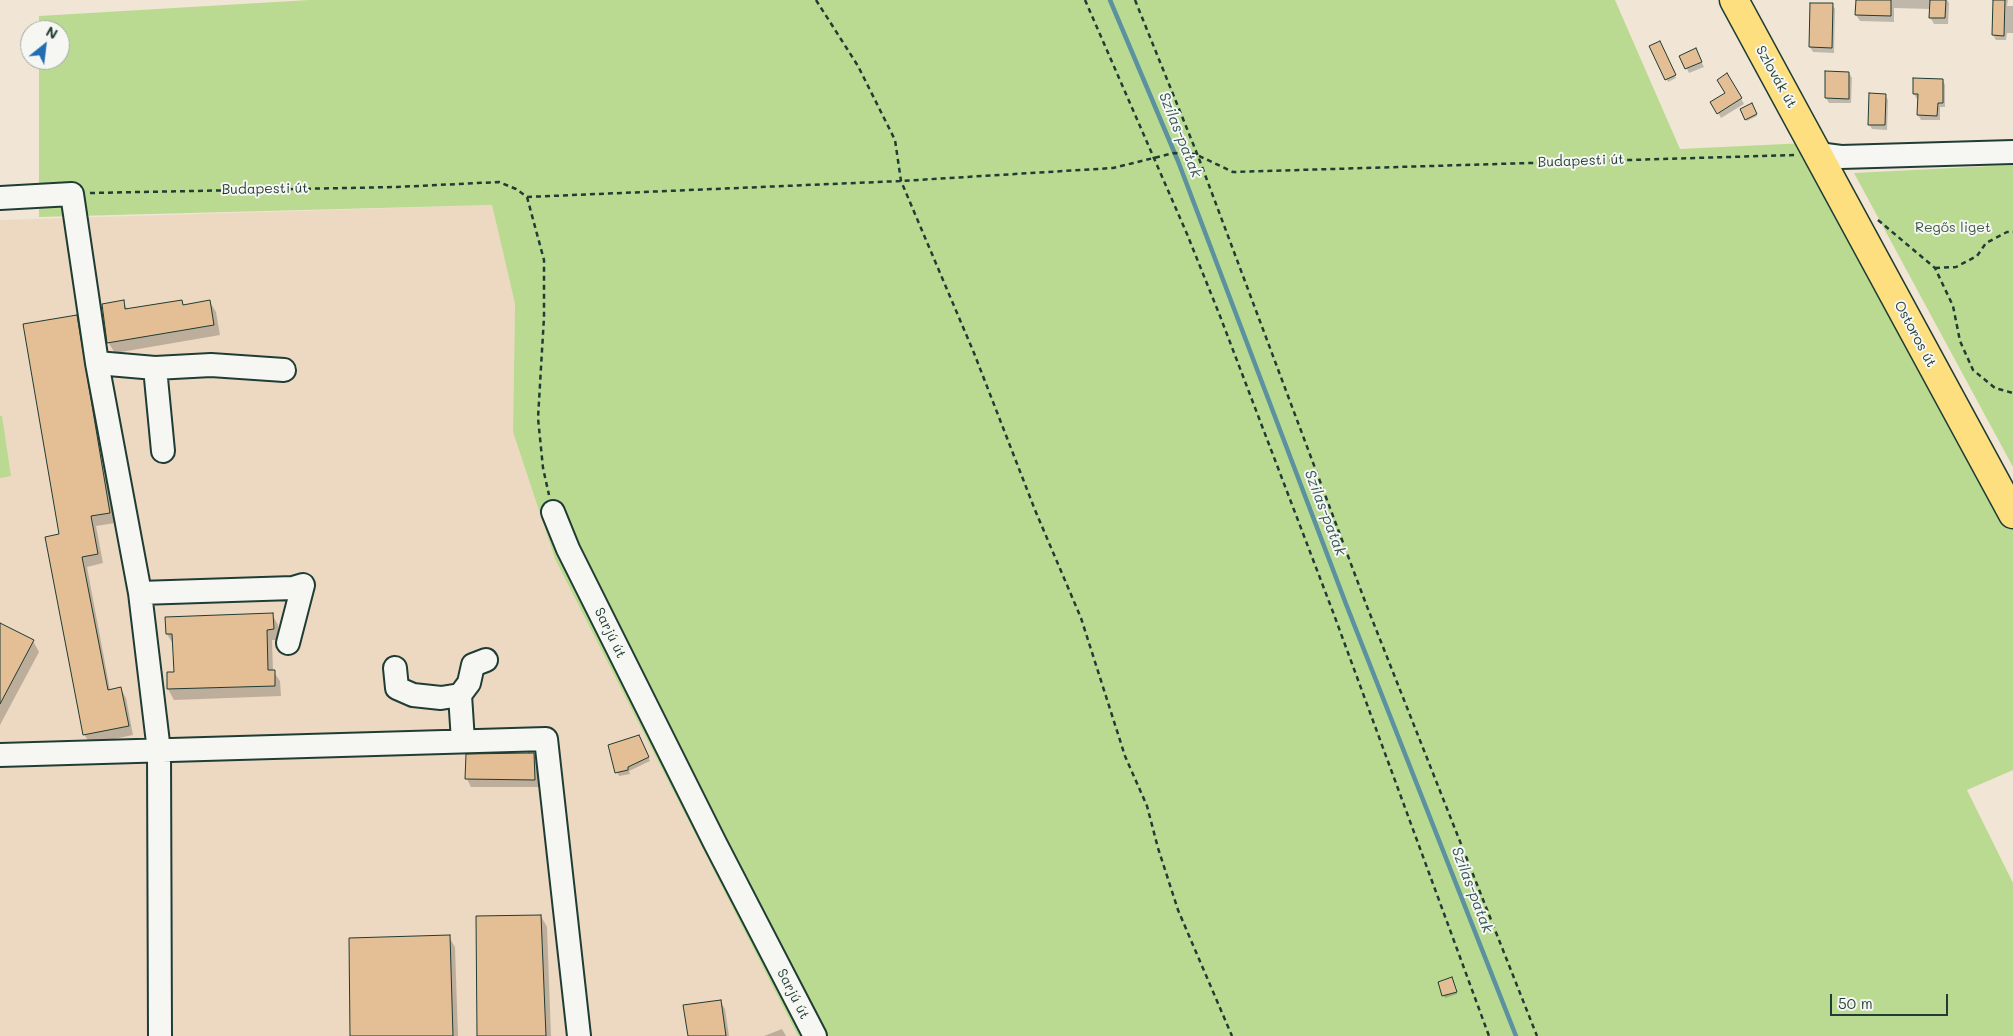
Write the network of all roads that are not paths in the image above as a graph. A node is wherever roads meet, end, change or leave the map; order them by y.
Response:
1 (1734, 0) edge
2 (2013, 152) edge
3 (1818, 154) junction
4 (0, 198) edge
5 (98, 363) junction
6 (155, 368) junction
7 (284, 370) dead end
8 (163, 451) dead end
9 (553, 512) road end
10 (2013, 514) edge
11 (140, 593) junction
12 (288, 643) dead end
13 (486, 660) dead end
14 (396, 668) dead end
15 (460, 695) junction
16 (463, 741) junction
17 (159, 751) junction
18 (0, 755) edge
19 (160, 1036) edge
20 (579, 1036) edge
21 (815, 1036) edge

1 - 3 main road, Szlovák út
2 - 3 street
3 - 10 main road, Ostoros út
4 - 5 street
5 - 6 street
5 - 11 street
6 - 7 street
6 - 8 street
9 - 21 street, Sarjú út
11 - 12 street
11 - 17 street
13 - 15 street
14 - 15 street
15 - 16 street
16 - 17 street
16 - 20 street
17 - 18 street
17 - 19 street

